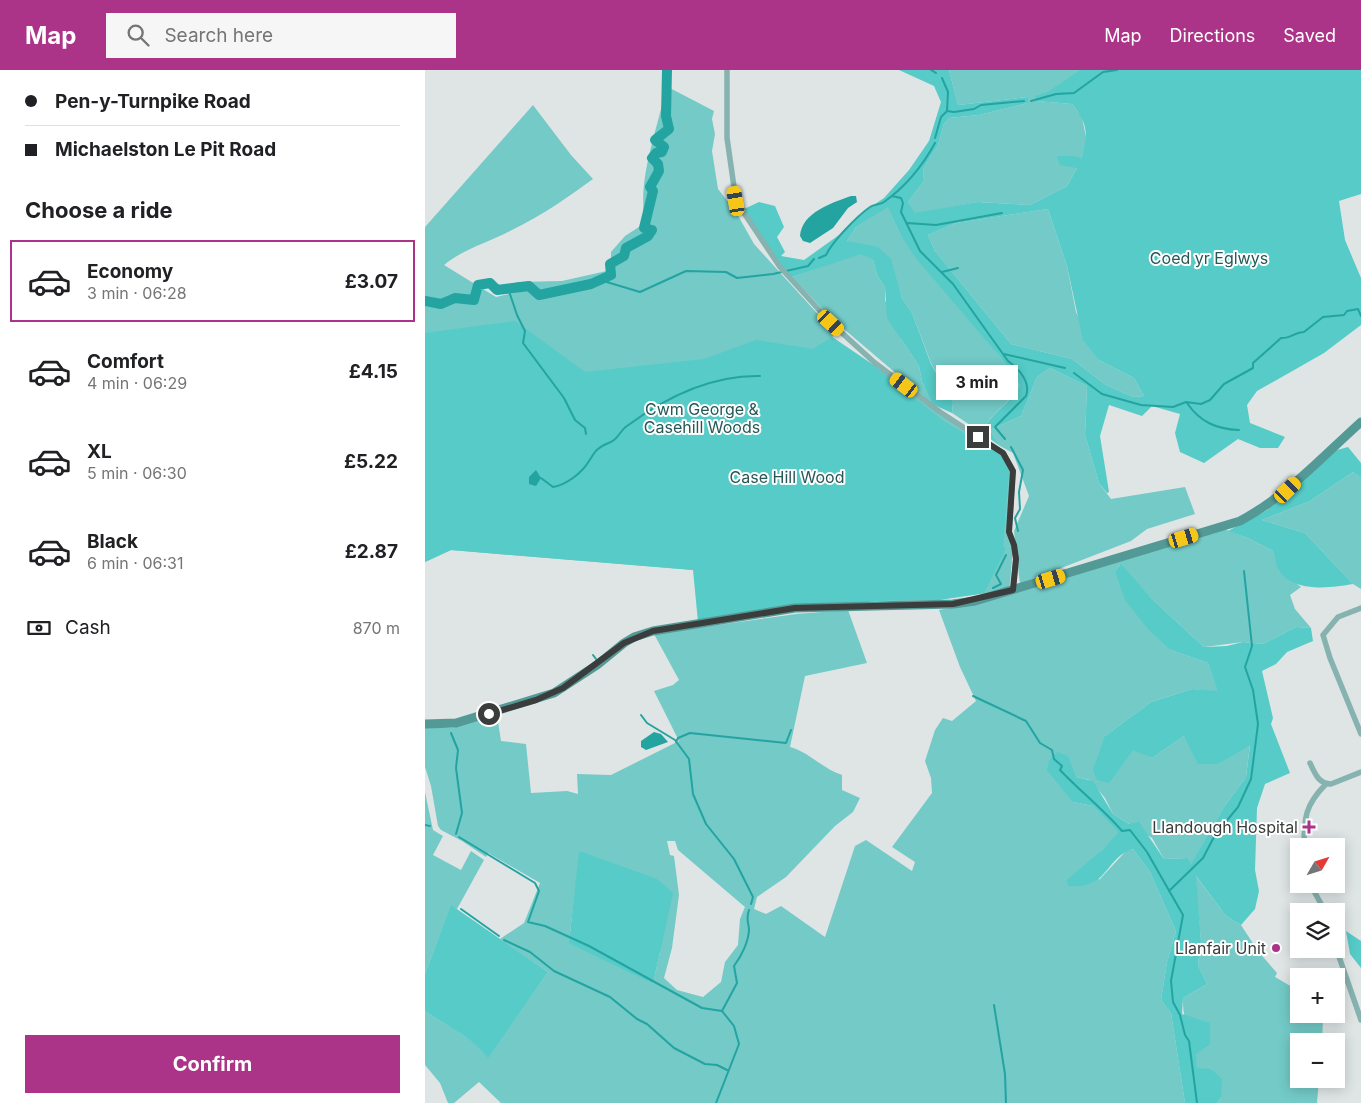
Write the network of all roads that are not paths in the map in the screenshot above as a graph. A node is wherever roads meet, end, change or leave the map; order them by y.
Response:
1 (727, 70) edge
2 (1361, 422) edge
3 (1013, 590) junction
4 (1361, 608) edge
5 (425, 724) edge
6 (1361, 734) edge
7 (1310, 763) dead end
8 (1361, 772) edge
9 (1326, 784) junction
10 (1306, 838) edge
11 (1339, 958) edge
12 (1361, 1020) edge

1 - 3 street
2 - 3 street
3 - 5 street
4 - 6 street
7 - 9 street
8 - 9 street
9 - 10 street
11 - 12 street

